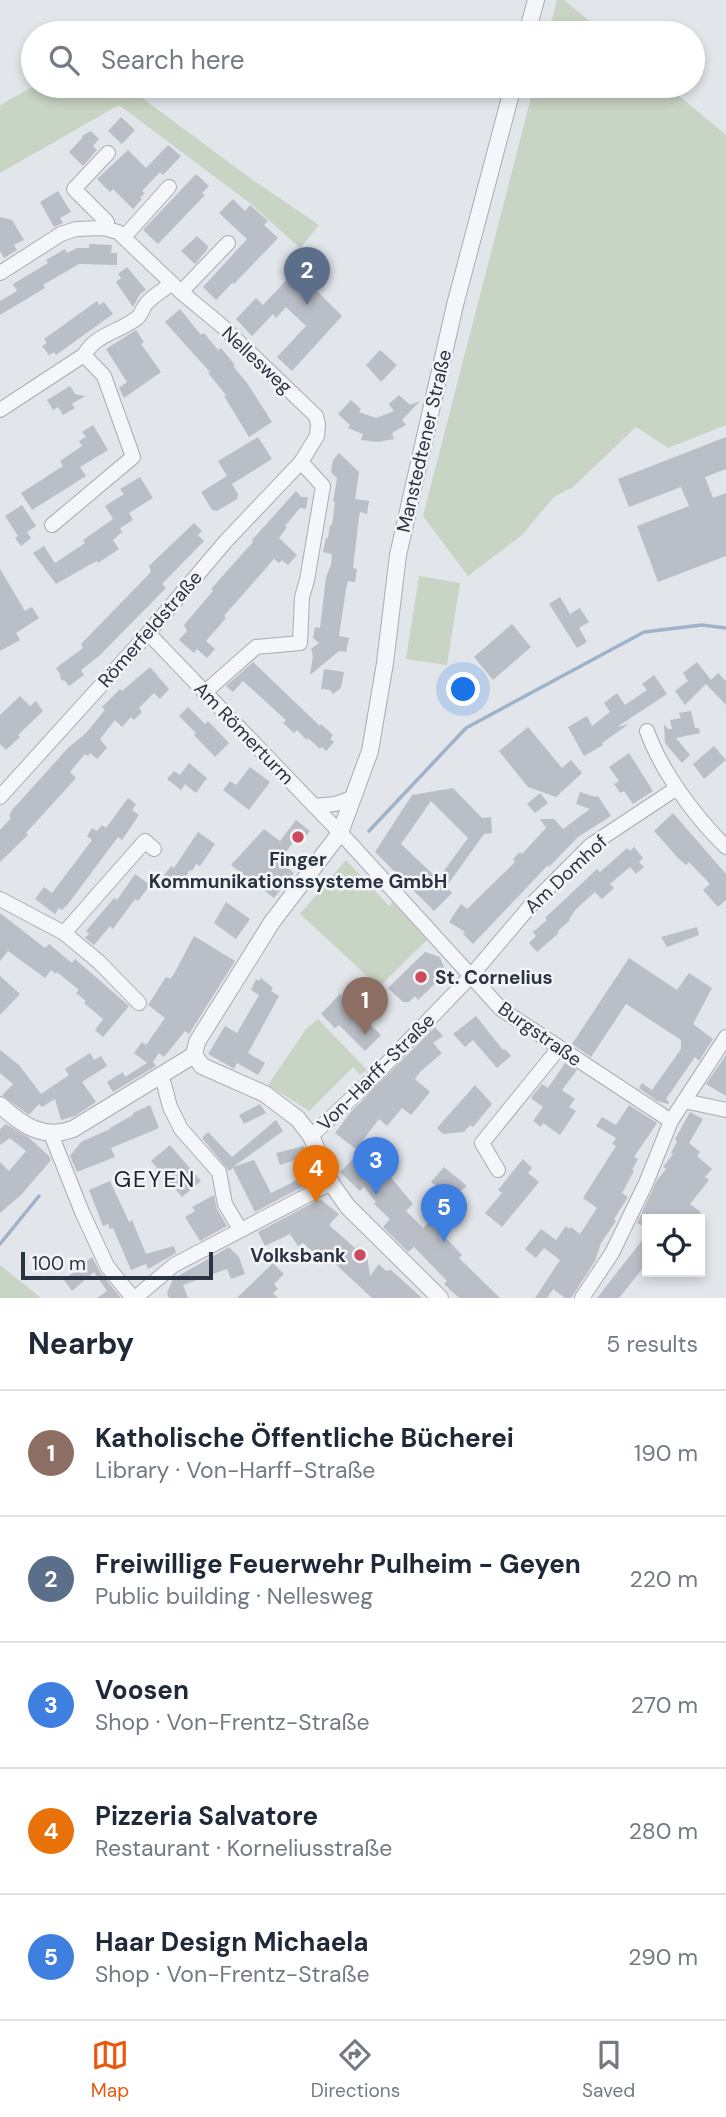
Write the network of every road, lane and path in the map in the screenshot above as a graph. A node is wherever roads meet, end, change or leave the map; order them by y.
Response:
1 (536, 0) edge
2 (530, 21) edge
3 (510, 98) edge
4 (108, 153) dead end
5 (169, 187) dead end
6 (116, 233) junction
7 (228, 243) dead end
8 (0, 273) edge
9 (176, 288) junction
10 (84, 355) junction
11 (0, 410) edge
12 (317, 436) joint
13 (301, 462) junction
14 (52, 525) dead end
15 (148, 633) junction
16 (204, 693) junction
17 (647, 731) dead end
18 (677, 788) junction
19 (0, 797) edge
20 (352, 799) junction
21 (314, 806) junction
22 (340, 833) junction
23 (726, 847) edge
24 (154, 849) dead end
25 (0, 899) edge
26 (64, 933) junction
27 (470, 977) junction
28 (139, 1003) dead end
29 (726, 1037) edge
30 (559, 1048) junction
31 (194, 1055) junction
32 (159, 1077) junction
33 (684, 1101) junction
34 (0, 1105) edge
35 (726, 1110) edge
36 (671, 1121) junction
37 (51, 1134) junction
38 (311, 1136) junction
39 (498, 1170) dead end
40 (331, 1183) junction
41 (240, 1229) junction
42 (134, 1298) edge
43 (440, 1298) edge
44 (582, 1298) edge

1 - 2 street
3 - 20 street, Manstedtener Straße
4 - 6 street, Nellesweg
5 - 6 street
6 - 8 street
6 - 9 street, Nellesweg
7 - 9 street
9 - 10 street
9 - 12 street, Nellesweg
10 - 11 street
10 - 14 street
12 - 13 street, Römerfeldstraße
13 - 15 street, Römerfeldstraße
13 - 16 street
15 - 16 street, Am Römerturm
15 - 19 street, Römerfeldstraße
16 - 21 street, Am Römerturm
17 - 18 street
18 - 23 street
18 - 27 street, Am Domhof
20 - 21 street
20 - 22 street, Manstedtener Straße
21 - 22 street, Am Römerturm
22 - 27 street, Burgstraße
22 - 31 street, Manstedtener Straße
24 - 26 street
25 - 26 street
26 - 28 street
27 - 30 street, Burgstraße
27 - 38 street, Von-Harff-Straße
29 - 33 street
30 - 36 street, Burgstraße
30 - 39 street
31 - 32 street
31 - 38 street
32 - 37 street
32 - 41 street
33 - 35 street
33 - 36 street
34 - 37 street
36 - 44 street
37 - 42 street
38 - 40 street
40 - 41 street
40 - 43 street
41 - 42 street

